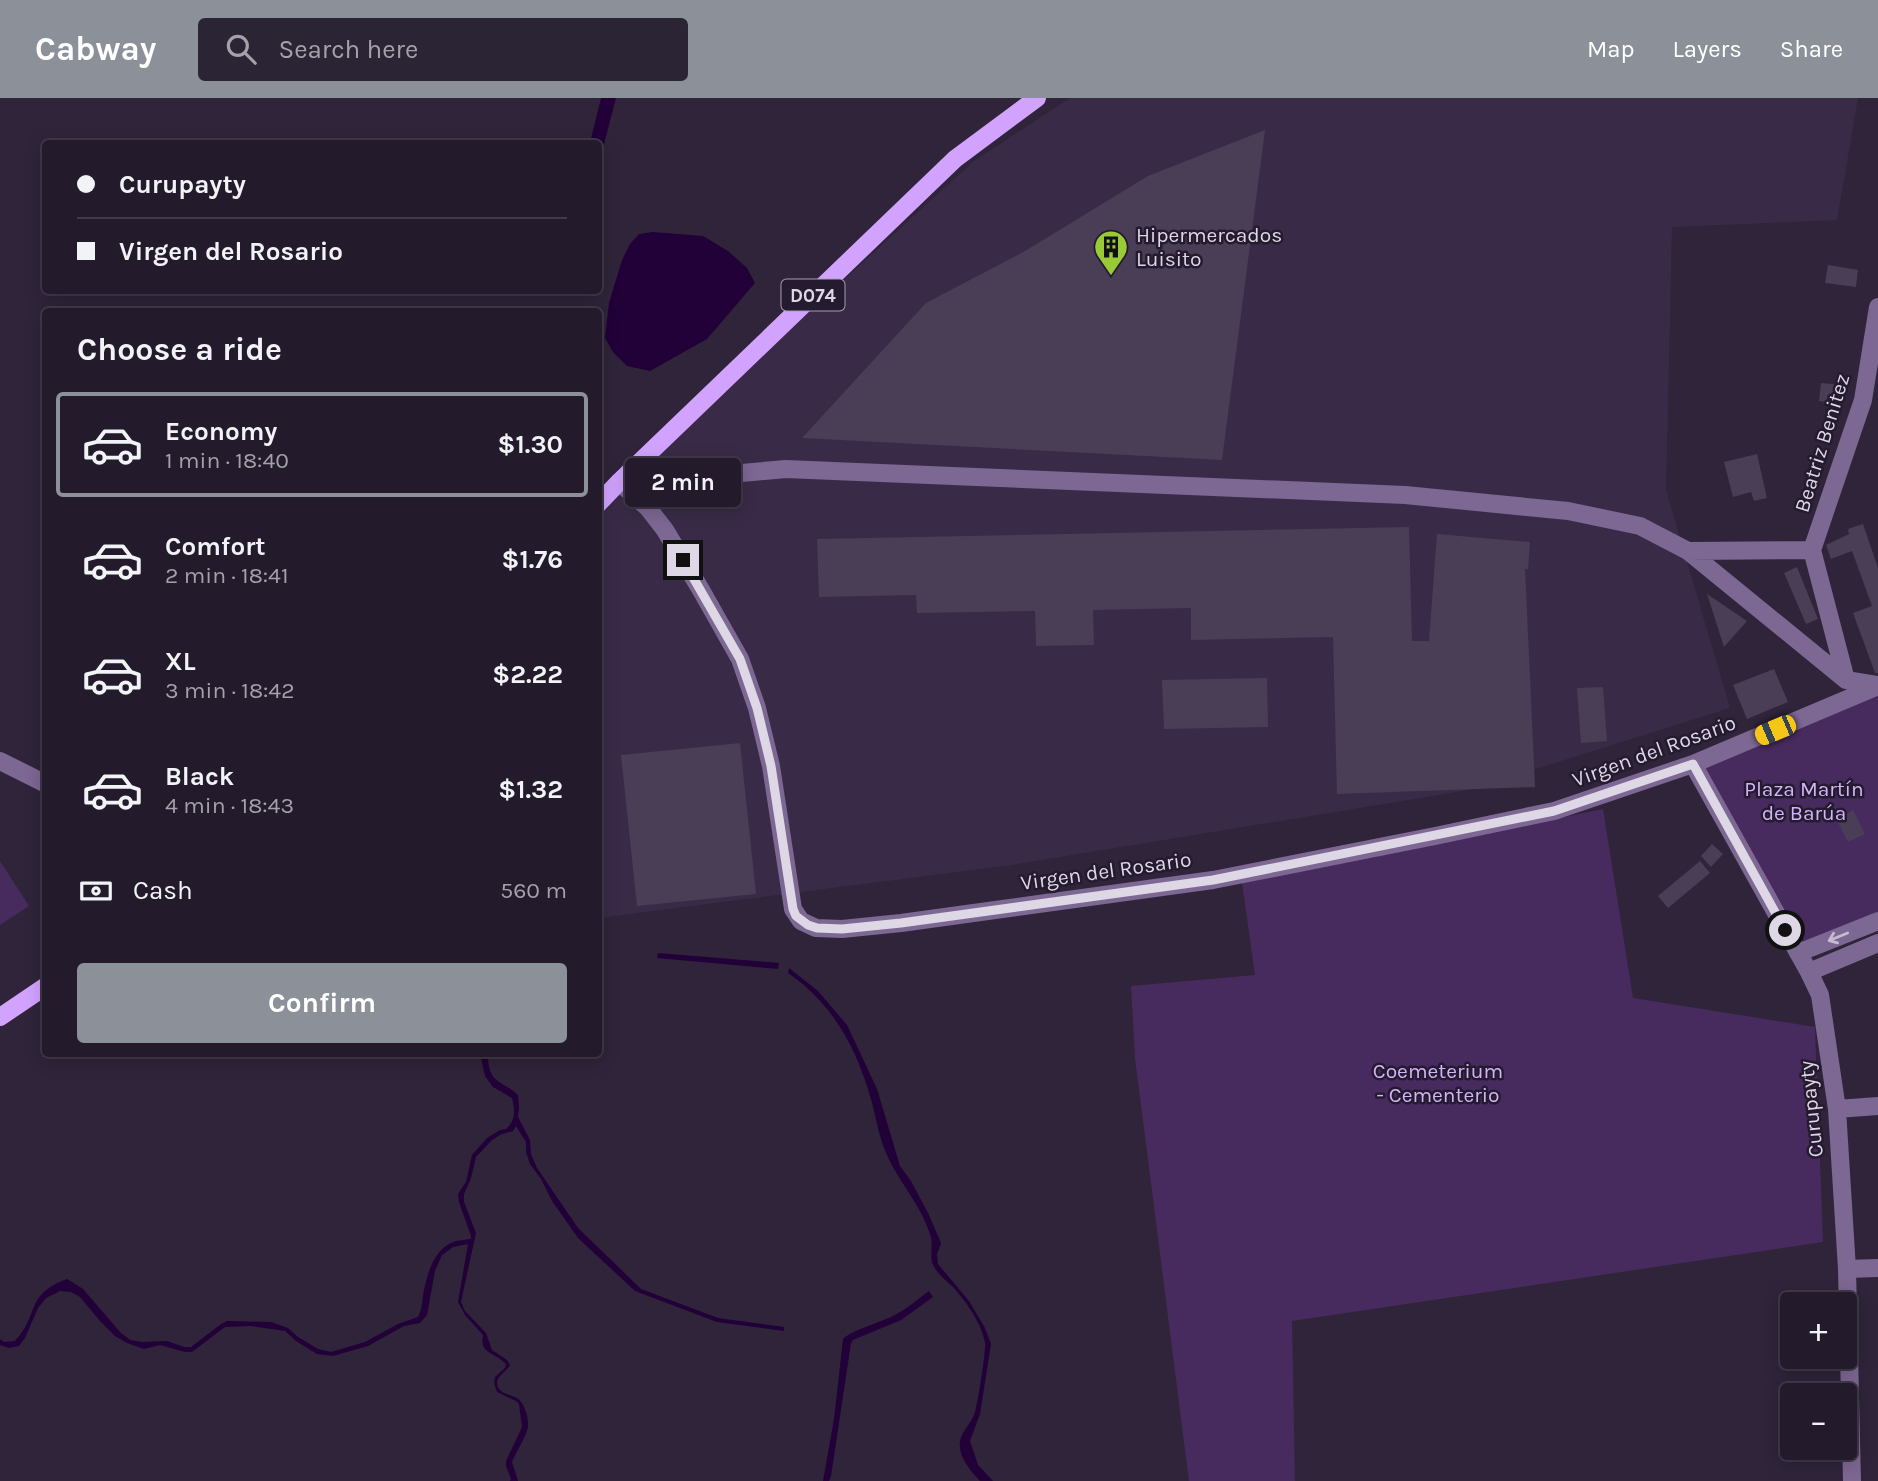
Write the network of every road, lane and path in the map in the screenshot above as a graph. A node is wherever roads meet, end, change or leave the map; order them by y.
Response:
1 (1037, 98) edge
2 (1878, 307) edge
3 (1870, 397) edge
4 (624, 477) junction
5 (602, 500) edge
6 (1688, 551) junction
7 (1812, 551) junction
8 (1846, 681) junction
9 (1878, 686) edge
10 (0, 761) edge
11 (1693, 764) junction
12 (42, 782) edge
13 (1878, 920) edge
14 (1878, 943) edge
15 (1798, 953) junction
16 (1809, 972) junction
17 (42, 989) edge
18 (0, 1017) edge
19 (1878, 1107) edge
20 (1837, 1109) junction
21 (1878, 1268) edge
22 (1847, 1269) junction
23 (1852, 1481) edge

1 - 4 main road, D074
2 - 3 street, Beatriz Benitez
3 - 7 street, Beatriz Benitez
4 - 5 main road, D074
4 - 6 street
4 - 11 street, Virgen del Rosario
6 - 7 street
6 - 8 street
7 - 8 street
8 - 9 street
9 - 11 street, Virgen del Rosario
10 - 12 street
11 - 15 street, Curupayty
13 -> 15 street
14 - 16 street
15 - 16 street, Curupayty
16 - 20 street, Curupayty
17 - 18 main road
19 - 20 street
20 - 22 street, Curupayty
21 - 22 street
22 - 23 street, Curupayty

